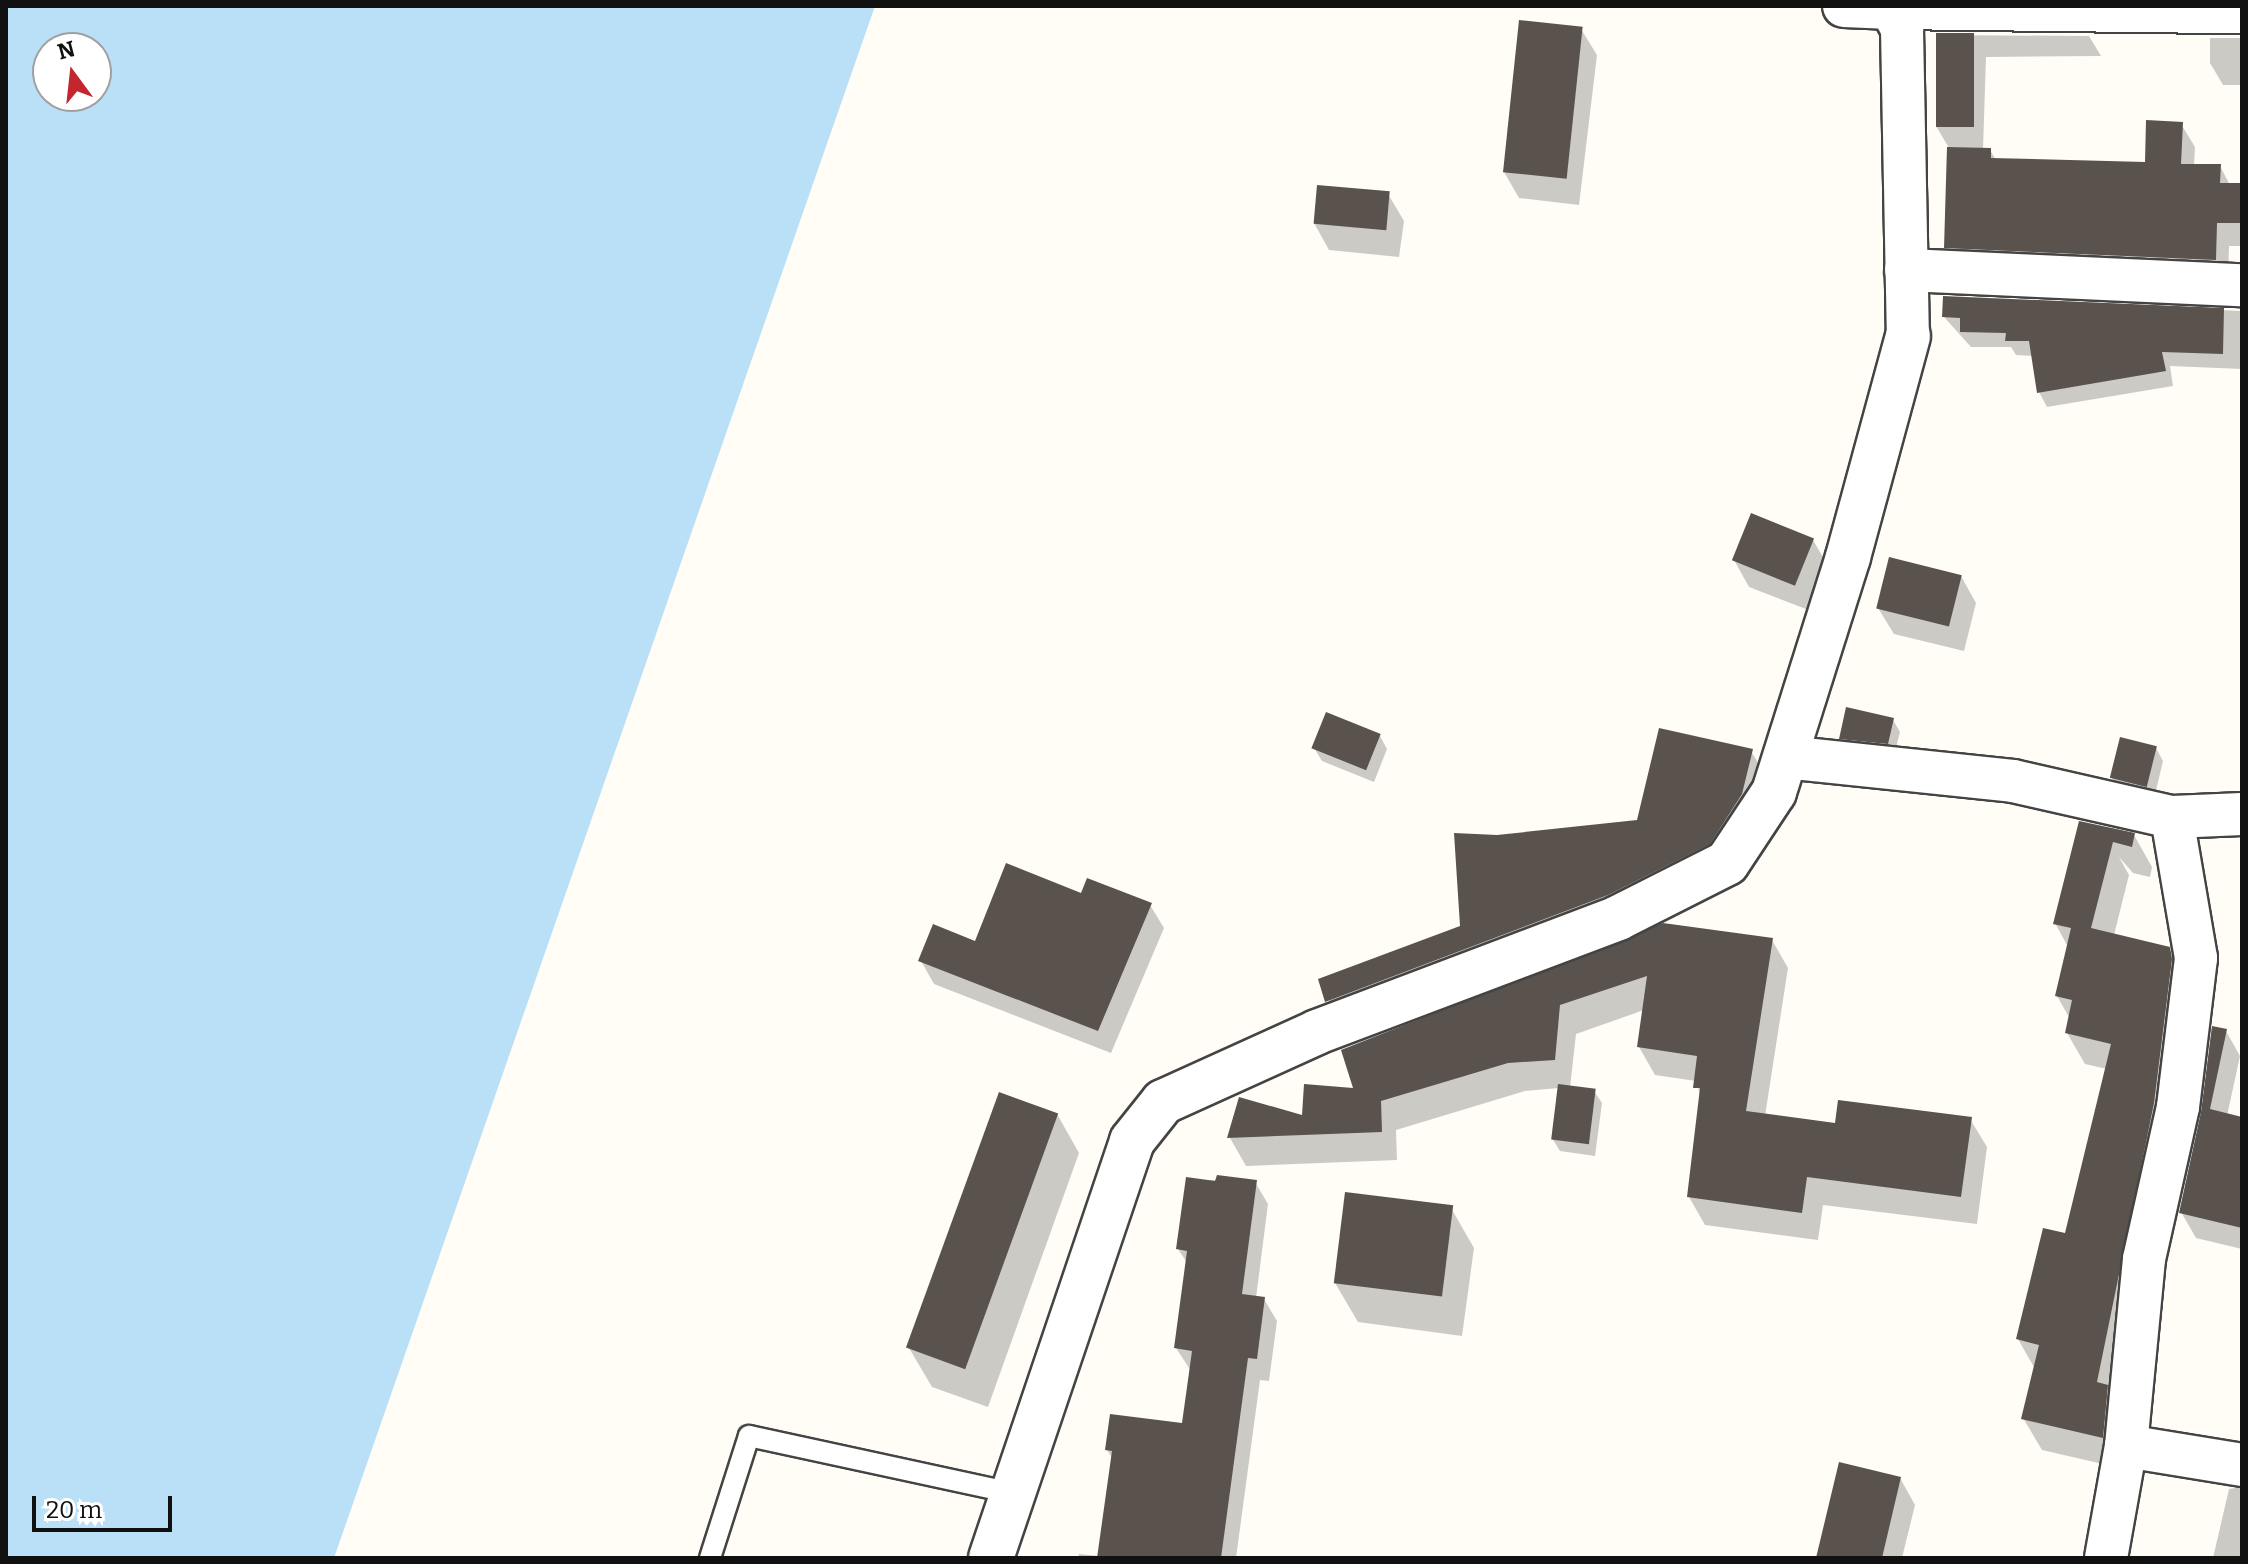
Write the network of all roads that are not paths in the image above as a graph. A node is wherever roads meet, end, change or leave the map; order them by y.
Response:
1 (1844, 6) edge
2 (1945, 7) edge
3 (1891, 8) edge
4 (2056, 8) edge
5 (2242, 12) edge
6 (1906, 270) junction
7 (2242, 285) edge
8 (1908, 336) joint
9 (1785, 757) junction
10 (2242, 814) edge
11 (2172, 817) junction
12 (2126, 1446) junction
13 (2242, 1465) edge
14 (1013, 1493) junction
15 (710, 1558) edge
16 (991, 1558) edge
17 (2106, 1558) edge

1 - 3 street
2 - 3 street
2 - 4 street
3 - 6 street
4 - 5 street
6 - 7 street
6 - 8 street
8 - 9 street
9 - 11 street
9 - 14 street
10 - 11 street
11 - 12 street
12 - 13 street
12 - 17 street
14 - 15 lane
14 - 16 street

